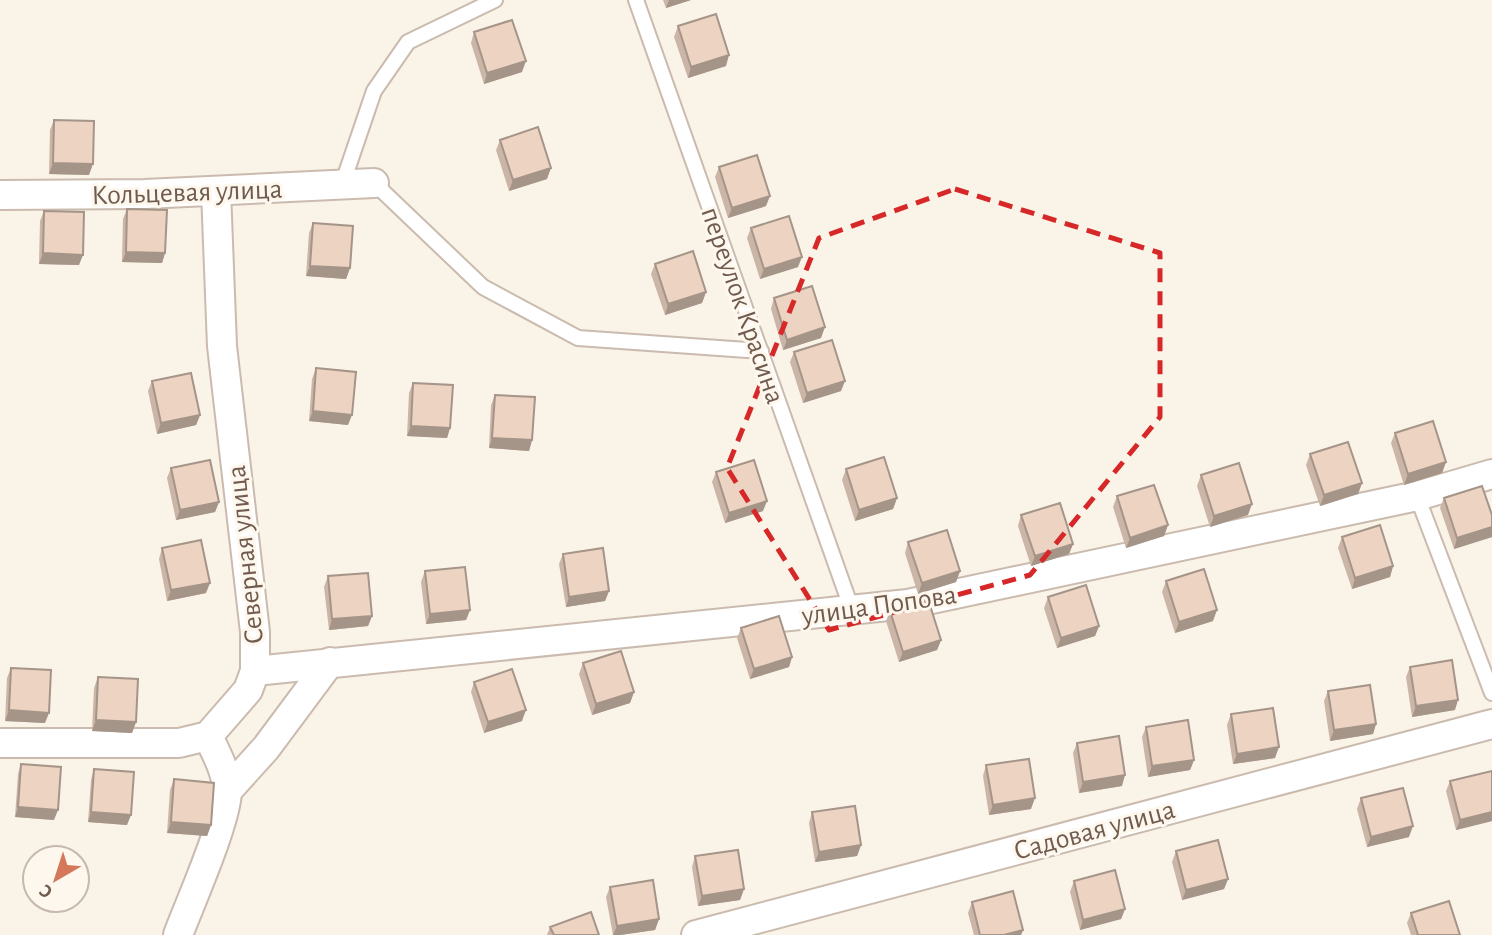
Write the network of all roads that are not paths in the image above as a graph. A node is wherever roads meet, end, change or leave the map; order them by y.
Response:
1 (495, 0) edge
2 (636, 0) edge
3 (374, 184) joint
4 (342, 185) junction
5 (216, 191) junction
6 (0, 195) edge
7 (761, 351) junction
8 (1492, 474) edge
9 (1417, 496) junction
10 (852, 610) junction
11 (330, 662) junction
12 (255, 671) junction
13 (1492, 693) edge
14 (1492, 724) edge
15 (208, 736) junction
16 (0, 743) edge
17 (228, 790) junction
18 (178, 935) edge
19 (696, 935) edge

1 - 4 lane
2 - 7 lane, переулок Красина
3 - 4 street, Кольцевая улица
3 - 7 lane
4 - 5 street, Кольцевая улица
5 - 6 street, Кольцевая улица
5 - 12 street, Северная улица
7 - 10 lane, переулок Красина
8 - 9 street, улица Попова
9 - 10 street, улица Попова
9 - 13 lane
10 - 11 street, улица Попова
11 - 12 street, улица Попова
11 - 17 street
12 - 15 street, Северная улица
14 - 19 street, Садовая улица
15 - 16 street
15 - 17 street
17 - 18 street

